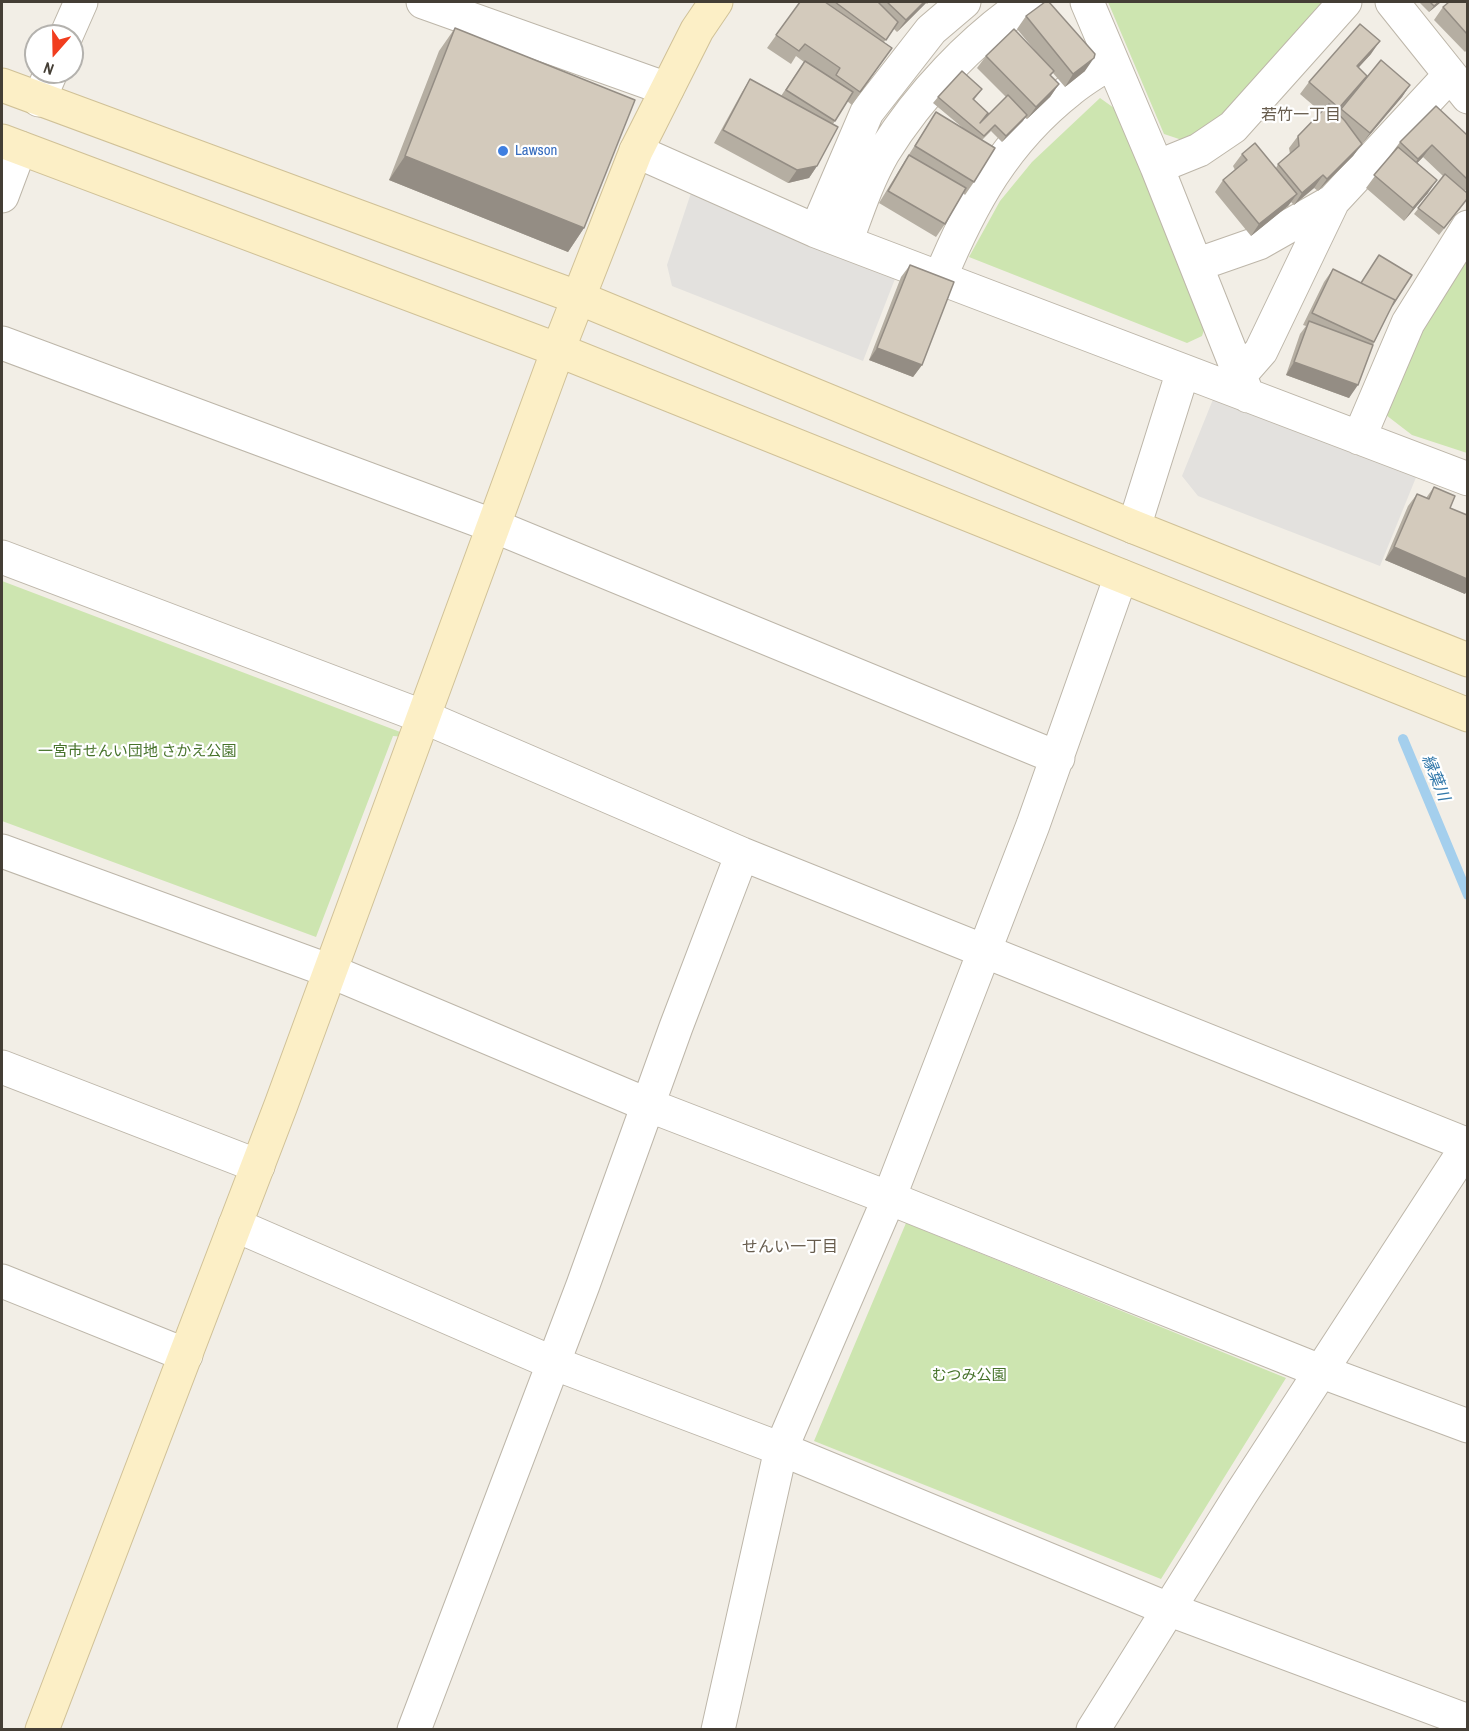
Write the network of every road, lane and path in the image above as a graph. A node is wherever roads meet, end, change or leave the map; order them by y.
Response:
1 (81, 2) edge
2 (423, 2) edge
3 (716, 2) edge
4 (964, 2) edge
5 (1027, 2) edge
6 (1087, 2) edge
7 (1345, 2) edge
8 (1392, 2) edge
9 (71, 24) edge
10 (916, 48) junction
11 (1112, 61) junction
12 (947, 72) junction
13 (2, 85) edge
14 (45, 86) edge
15 (1459, 86) edge
16 (668, 89) junction
17 (11, 145) edge
18 (636, 151) junction
19 (1156, 167) junction
20 (2, 196) edge
21 (1333, 201) junction
22 (1467, 227) edge
23 (816, 231) junction
24 (846, 242) junction
25 (1196, 265) junction
26 (940, 278) junction
27 (579, 298) junction
28 (2, 343) edge
29 (558, 351) junction
30 (1183, 371) junction
31 (1244, 385) junction
32 (1359, 438) junction
33 (1467, 479) edge
34 (495, 526) junction
35 (1134, 527) junction
36 (2, 557) edge
37 (1121, 576) junction
38 (1467, 660) edge
39 (1467, 715) edge
40 (424, 717) junction
41 (1058, 758) junction
42 (2, 851) edge
43 (742, 854) junction
44 (985, 951) junction
45 (330, 971) junction
46 (2, 1067) edge
47 (648, 1105) junction
48 (1467, 1145) edge
49 (258, 1166) junction
50 (889, 1198) junction
51 (235, 1225) junction
52 (2, 1281) edge
53 (186, 1355) junction
54 (554, 1363) junction
55 (1320, 1371) junction
56 (1467, 1426) edge
57 (780, 1449) junction
58 (1168, 1609) junction
59 (1467, 1721) edge
60 (42, 1730) edge
61 (414, 1730) edge
62 (718, 1730) edge
63 (1093, 1730) edge

1 - 9 street
2 - 16 street
3 - 16 street
4 - 10 street
5 - 12 street
6 - 11 street
7 - 19 street
8 - 15 street
10 - 12 street
10 - 23 street
11 - 19 street
11 - 26 street
12 - 24 street
13 - 14 street
14 - 27 street
15 - 21 street
16 - 18 street
17 - 20 street
17 - 29 street
18 - 23 street
18 - 27 street
19 - 25 street
21 - 25 street
21 - 31 street
22 - 32 street
23 - 24 street
24 - 26 street
25 - 31 street
26 - 30 street
27 - 29 street
27 - 35 street
28 - 34 street
29 - 34 street
29 - 37 street
30 - 31 street
30 - 35 street
31 - 32 street
32 - 33 street
34 - 40 street
34 - 41 street
35 - 38 street
36 - 40 street
37 - 39 street
37 - 41 street
40 - 43 street
40 - 45 street
41 - 44 street
42 - 45 street
43 - 44 street
43 - 47 street
44 - 48 street
44 - 50 street
45 - 47 street
45 - 49 street
46 - 49 street
47 - 50 street
47 - 54 street
48 - 55 street
49 - 51 street
50 - 55 street
50 - 57 street
51 - 53 street
51 - 54 street
52 - 53 street
53 - 60 street
54 - 57 street
54 - 61 street
55 - 56 street
55 - 58 street
57 - 58 street
57 - 62 street
58 - 59 street
58 - 63 street

